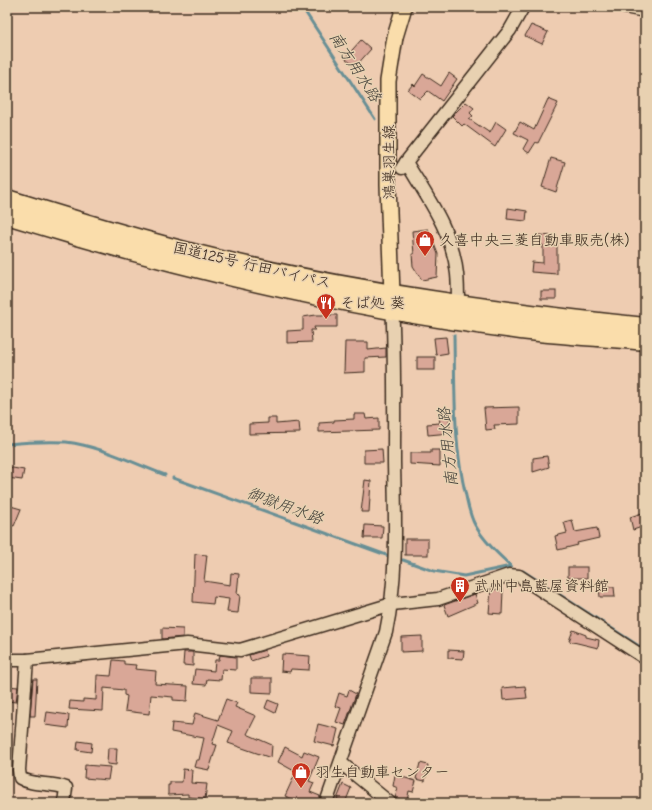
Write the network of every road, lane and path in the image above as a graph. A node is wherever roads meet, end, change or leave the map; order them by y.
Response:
1 (404, 7) edge
2 (523, 7) edge
3 (624, 7) edge
4 (645, 10) edge
5 (7, 199) edge
6 (7, 215) edge
7 (392, 302) junction
8 (458, 304) junction
9 (645, 327) edge
10 (645, 341) edge
11 (392, 604) junction
12 (645, 658) edge
13 (7, 660) edge
14 (27, 660) junction
15 (340, 763) junction
16 (64, 803) edge
17 (326, 803) edge
18 (390, 803) edge

1 - 7 main road, 鴻巣羽生線
2 - 8 street
3 - 4 street
5 - 7 highway, 国道125号 行田バイパス
6 - 7 highway, 国道125号 行田バイパス
7 - 8 highway, 国道125号 行田バイパス
7 - 10 highway, 国道125号 行田バイパス
7 - 11 street
8 - 9 highway, 国道125号 行田バイパス
11 - 12 street
11 - 14 street
11 - 15 street
13 - 14 street
14 - 16 street
15 - 17 street
15 - 18 street

